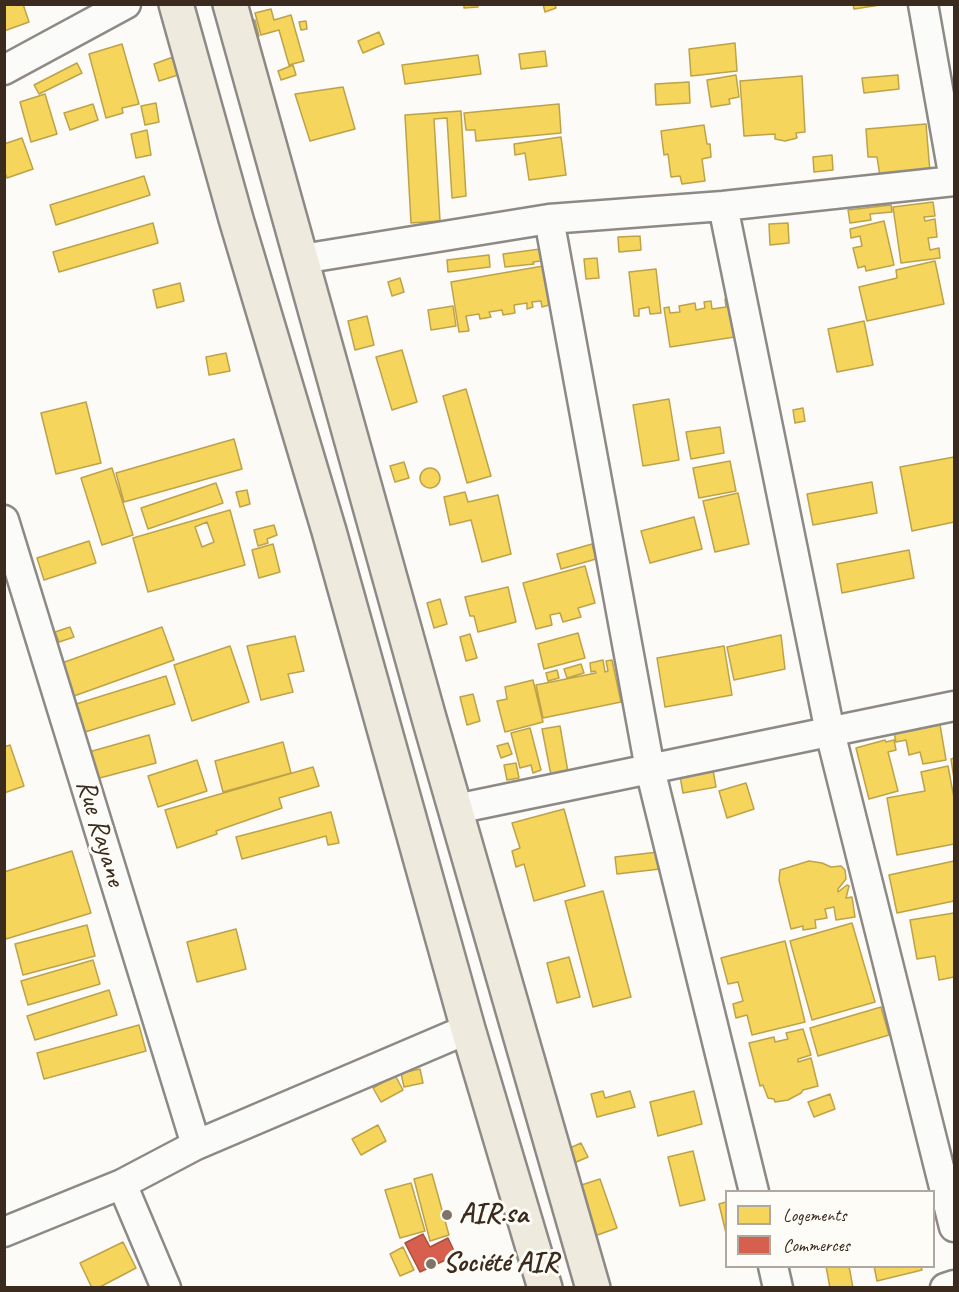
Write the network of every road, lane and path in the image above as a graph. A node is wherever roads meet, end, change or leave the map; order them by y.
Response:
1 (126, 4) edge
2 (176, 4) edge
3 (231, 4) edge
4 (923, 4) edge
5 (4, 70) edge
6 (954, 180) edge
7 (723, 206) junction
8 (549, 219) junction
9 (302, 259) junction
10 (4, 520) edge
11 (954, 706) edge
12 (830, 732) junction
13 (650, 769) junction
14 (456, 809) junction
15 (468, 1029) junction
16 (196, 1146) junction
17 (122, 1184) junction
18 (754, 1190) edge
19 (954, 1227) edge
20 (4, 1232) edge
21 (773, 1268) edge
22 (954, 1285) edge
23 (166, 1287) edge
24 (545, 1287) edge
25 (593, 1287) edge
26 (778, 1287) edge
27 (945, 1287) edge

1 - 5 street
2 - 15 main road
3 - 9 main road
4 - 6 street
6 - 7 street
7 - 8 street
7 - 12 street
8 - 9 street
8 - 13 street
9 - 14 main road
10 - 16 street, Rue Rayane
11 - 12 street
12 - 13 street
12 - 19 street
13 - 14 street
13 - 18 street
14 - 25 main road
15 - 16 street
15 - 24 main road
16 - 17 street
17 - 20 street
17 - 23 street
21 - 26 street
22 - 27 street

